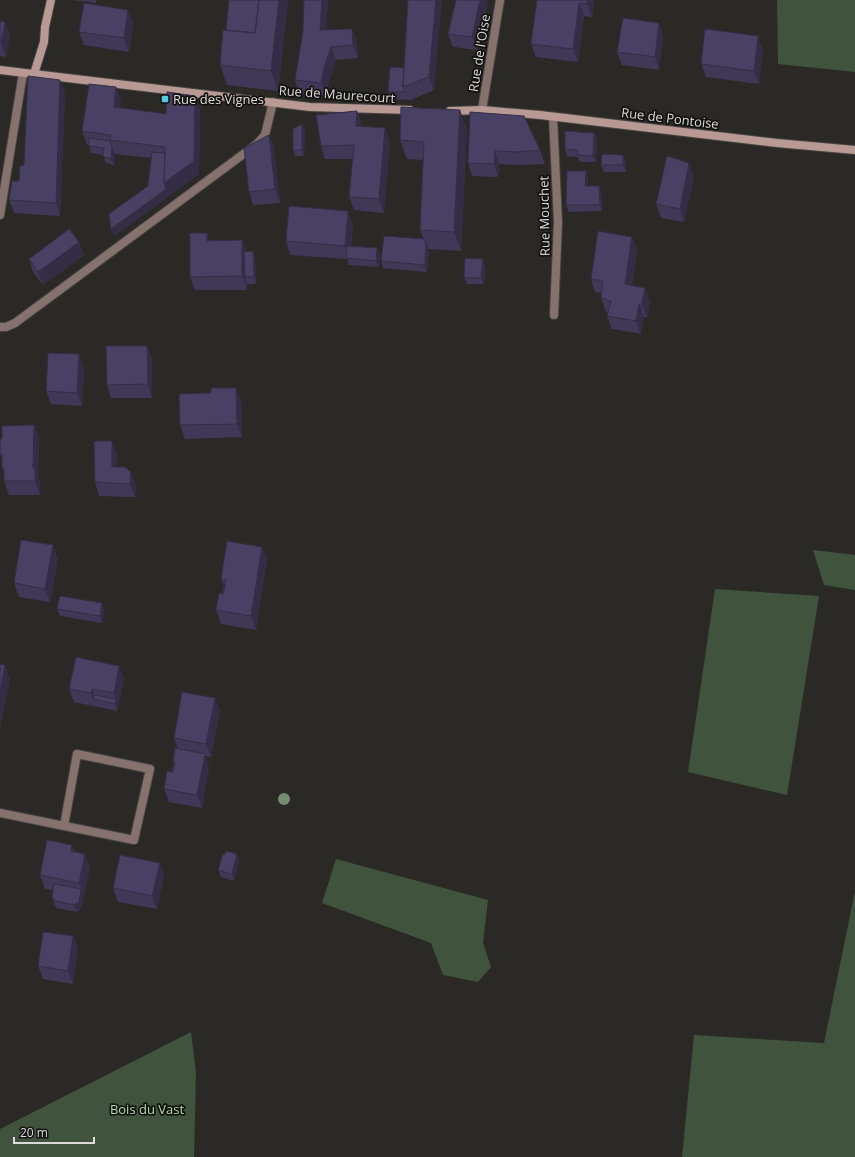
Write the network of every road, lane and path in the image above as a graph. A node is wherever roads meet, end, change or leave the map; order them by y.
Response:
1 (51, 0) edge
2 (500, 0) edge
3 (0, 70) edge
4 (23, 73) junction
5 (34, 74) junction
6 (273, 102) junction
7 (415, 110) edge
8 (482, 110) junction
9 (438, 111) edge
10 (553, 117) junction
11 (855, 150) edge
12 (0, 215) edge
13 (554, 316) dead end
14 (0, 327) edge
15 (0, 813) edge
16 (64, 826) junction

1 - 5 main road
2 - 8 street, Rue de l'Oise
3 - 4 main road, Rue de Maurecourt
4 - 5 main road, Rue de Maurecourt
4 - 12 street
5 - 6 main road, Rue de Maurecourt
6 - 7 main road, Rue de Maurecourt
6 - 14 street
8 - 9 main road
8 - 10 main road, Rue de Pontoise
10 - 11 main road, Rue de Pontoise
10 - 13 street, Rue Mouchet
15 - 16 street
16 - 16 street

